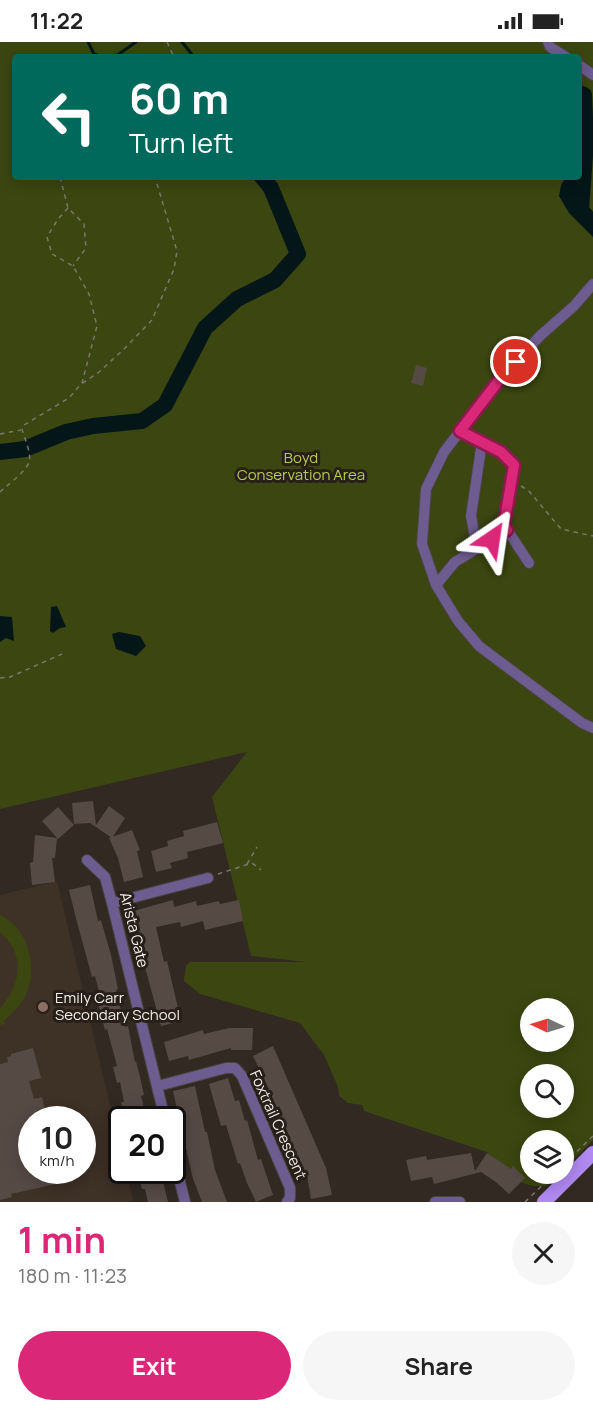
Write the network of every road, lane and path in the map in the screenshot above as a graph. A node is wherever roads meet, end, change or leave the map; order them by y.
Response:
1 (548, 42) edge
2 (561, 54) edge
3 (61, 180) edge
4 (156, 180) edge
5 (68, 208) junction
6 (73, 266) junction
7 (593, 284) edge
8 (81, 384) junction
9 (22, 429) junction
10 (460, 431) junction
11 (0, 434) edge
12 (482, 442) junction
13 (511, 481) junction
14 (0, 492) edge
15 (507, 530) junction
16 (593, 536) edge
17 (477, 548) junction
18 (529, 563) dead end
19 (436, 585) junction
20 (62, 654) dead end
21 (0, 678) edge
22 (593, 728) edge
23 (257, 847) dead end
24 (87, 860) dead end
25 (246, 864) junction
26 (261, 870) dead end
27 (208, 878) joint
28 (112, 903) junction
29 (158, 1086) junction
30 (162, 1106) edge
31 (593, 1136) edge
32 (593, 1153) edge
33 (574, 1154) edge
34 (180, 1184) edge
35 (544, 1184) edge
36 (185, 1202) edge
37 (287, 1202) edge
38 (435, 1202) edge
39 (460, 1202) edge
40 (525, 1202) edge
41 (544, 1202) edge

1 - 2 street
3 - 5 path
4 - 8 path
5 - 6 path
5 - 6 path
6 - 8 path
7 - 10 street
8 - 9 path
9 - 11 path
9 - 14 path
10 - 12 street
10 - 19 street
12 - 13 street
12 - 17 street
13 - 15 street
13 - 16 path
15 - 17 street
15 - 18 street
17 - 19 street
19 - 22 street
20 - 21 path
23 - 25 path
24 - 28 street, Arista Gate
25 - 26 path
25 - 27 path
27 - 28 street
28 - 29 street, Arista Gate
29 - 30 street, Arista Gate
29 - 37 street, Foxtrail Crescent
31 - 33 path
32 - 41 main road
34 - 36 street
35 - 40 path
38 - 39 street

